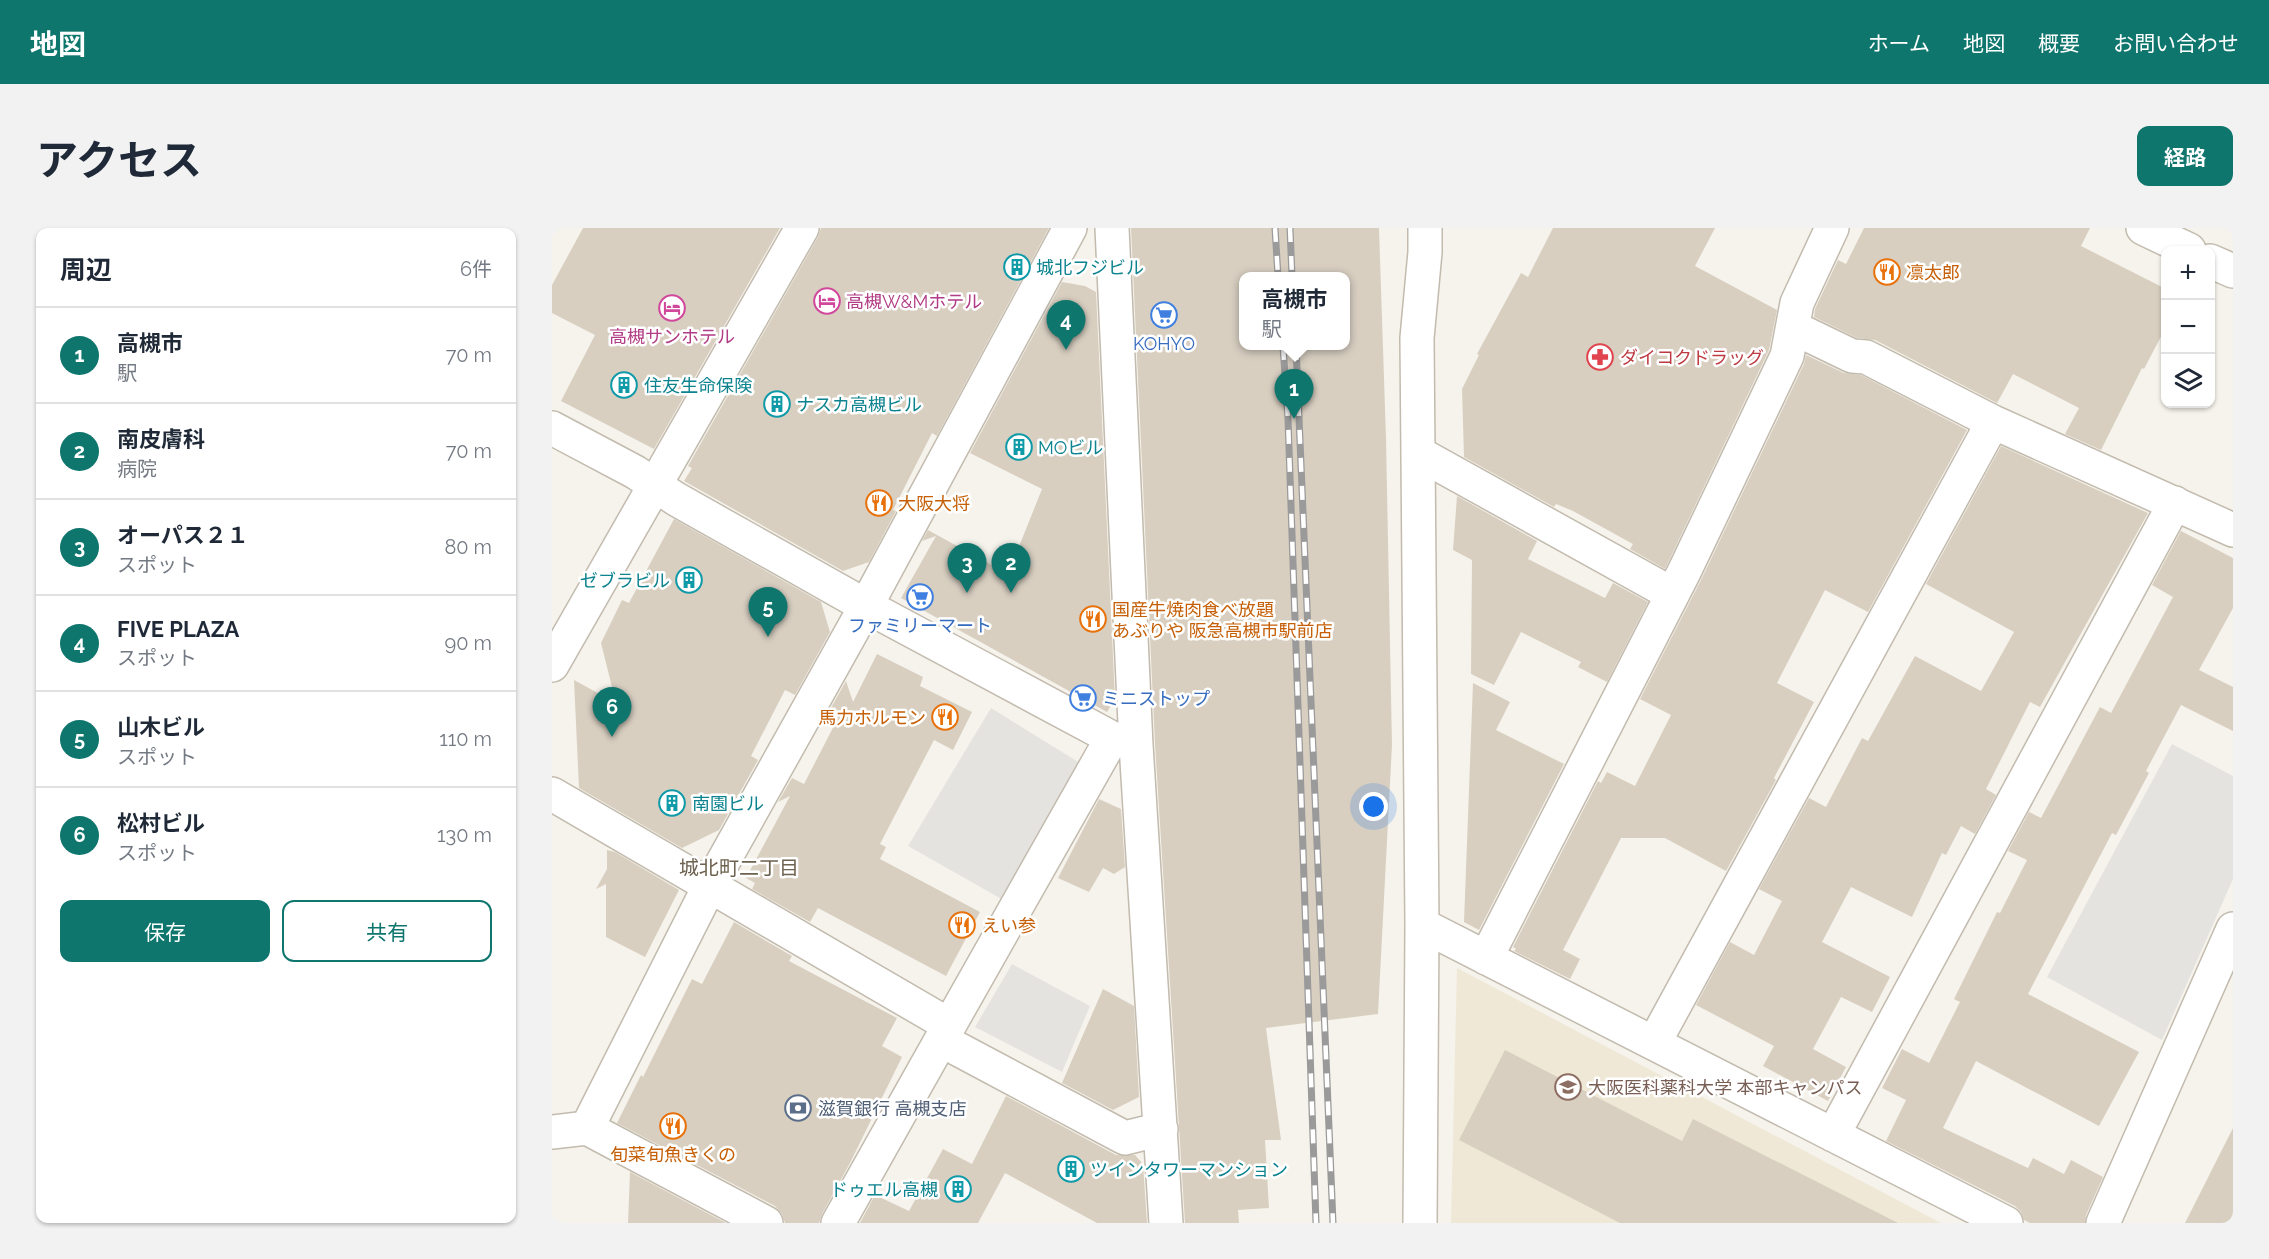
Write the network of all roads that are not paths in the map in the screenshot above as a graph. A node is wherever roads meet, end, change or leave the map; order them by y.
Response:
1 (802, 228) edge
2 (1070, 228) edge
3 (1112, 228) edge
4 (1425, 228) edge
5 (1832, 228) edge
6 (2143, 228) edge
7 (2183, 241) edge
8 (2215, 263) edge
9 (2233, 272) edge
10 (1794, 328) junction
11 (1993, 422) junction
12 (552, 428) edge
13 (1418, 453) junction
14 (655, 485) junction
15 (2175, 504) junction
16 (2233, 530) edge
17 (1672, 594) junction
18 (866, 606) junction
19 (552, 665) edge
20 (1124, 742) junction
21 (552, 794) edge
22 (709, 887) junction
23 (1422, 925) junction
24 (2233, 929) edge
25 (1486, 958) junction
26 (945, 1033) junction
27 (1654, 1043) junction
28 (587, 1128) junction
29 (1161, 1130) junction
30 (552, 1132) edge
31 (1833, 1135) junction
32 (766, 1223) edge
33 (838, 1223) edge
34 (1166, 1223) edge
35 (1420, 1223) edge
36 (2006, 1223) edge
37 (2103, 1223) edge

1 - 14 street
2 - 18 street
3 - 20 street
4 - 13 street
5 - 10 street
6 - 7 street
8 - 9 street
10 - 11 street
10 - 17 street
11 - 15 street
11 - 27 street
12 - 14 street
13 - 17 street
13 - 23 street
14 - 18 street
14 - 19 street
15 - 16 street
15 - 31 street
17 - 25 street
18 - 20 street
18 - 22 street
20 - 26 street
20 - 29 street
21 - 22 street
22 - 26 street
22 - 28 street
23 - 25 street
23 - 35 street
24 - 37 street
25 - 27 street
26 - 29 street
26 - 33 street
27 - 31 street
28 - 30 street
28 - 32 street
29 - 34 street
31 - 36 street

